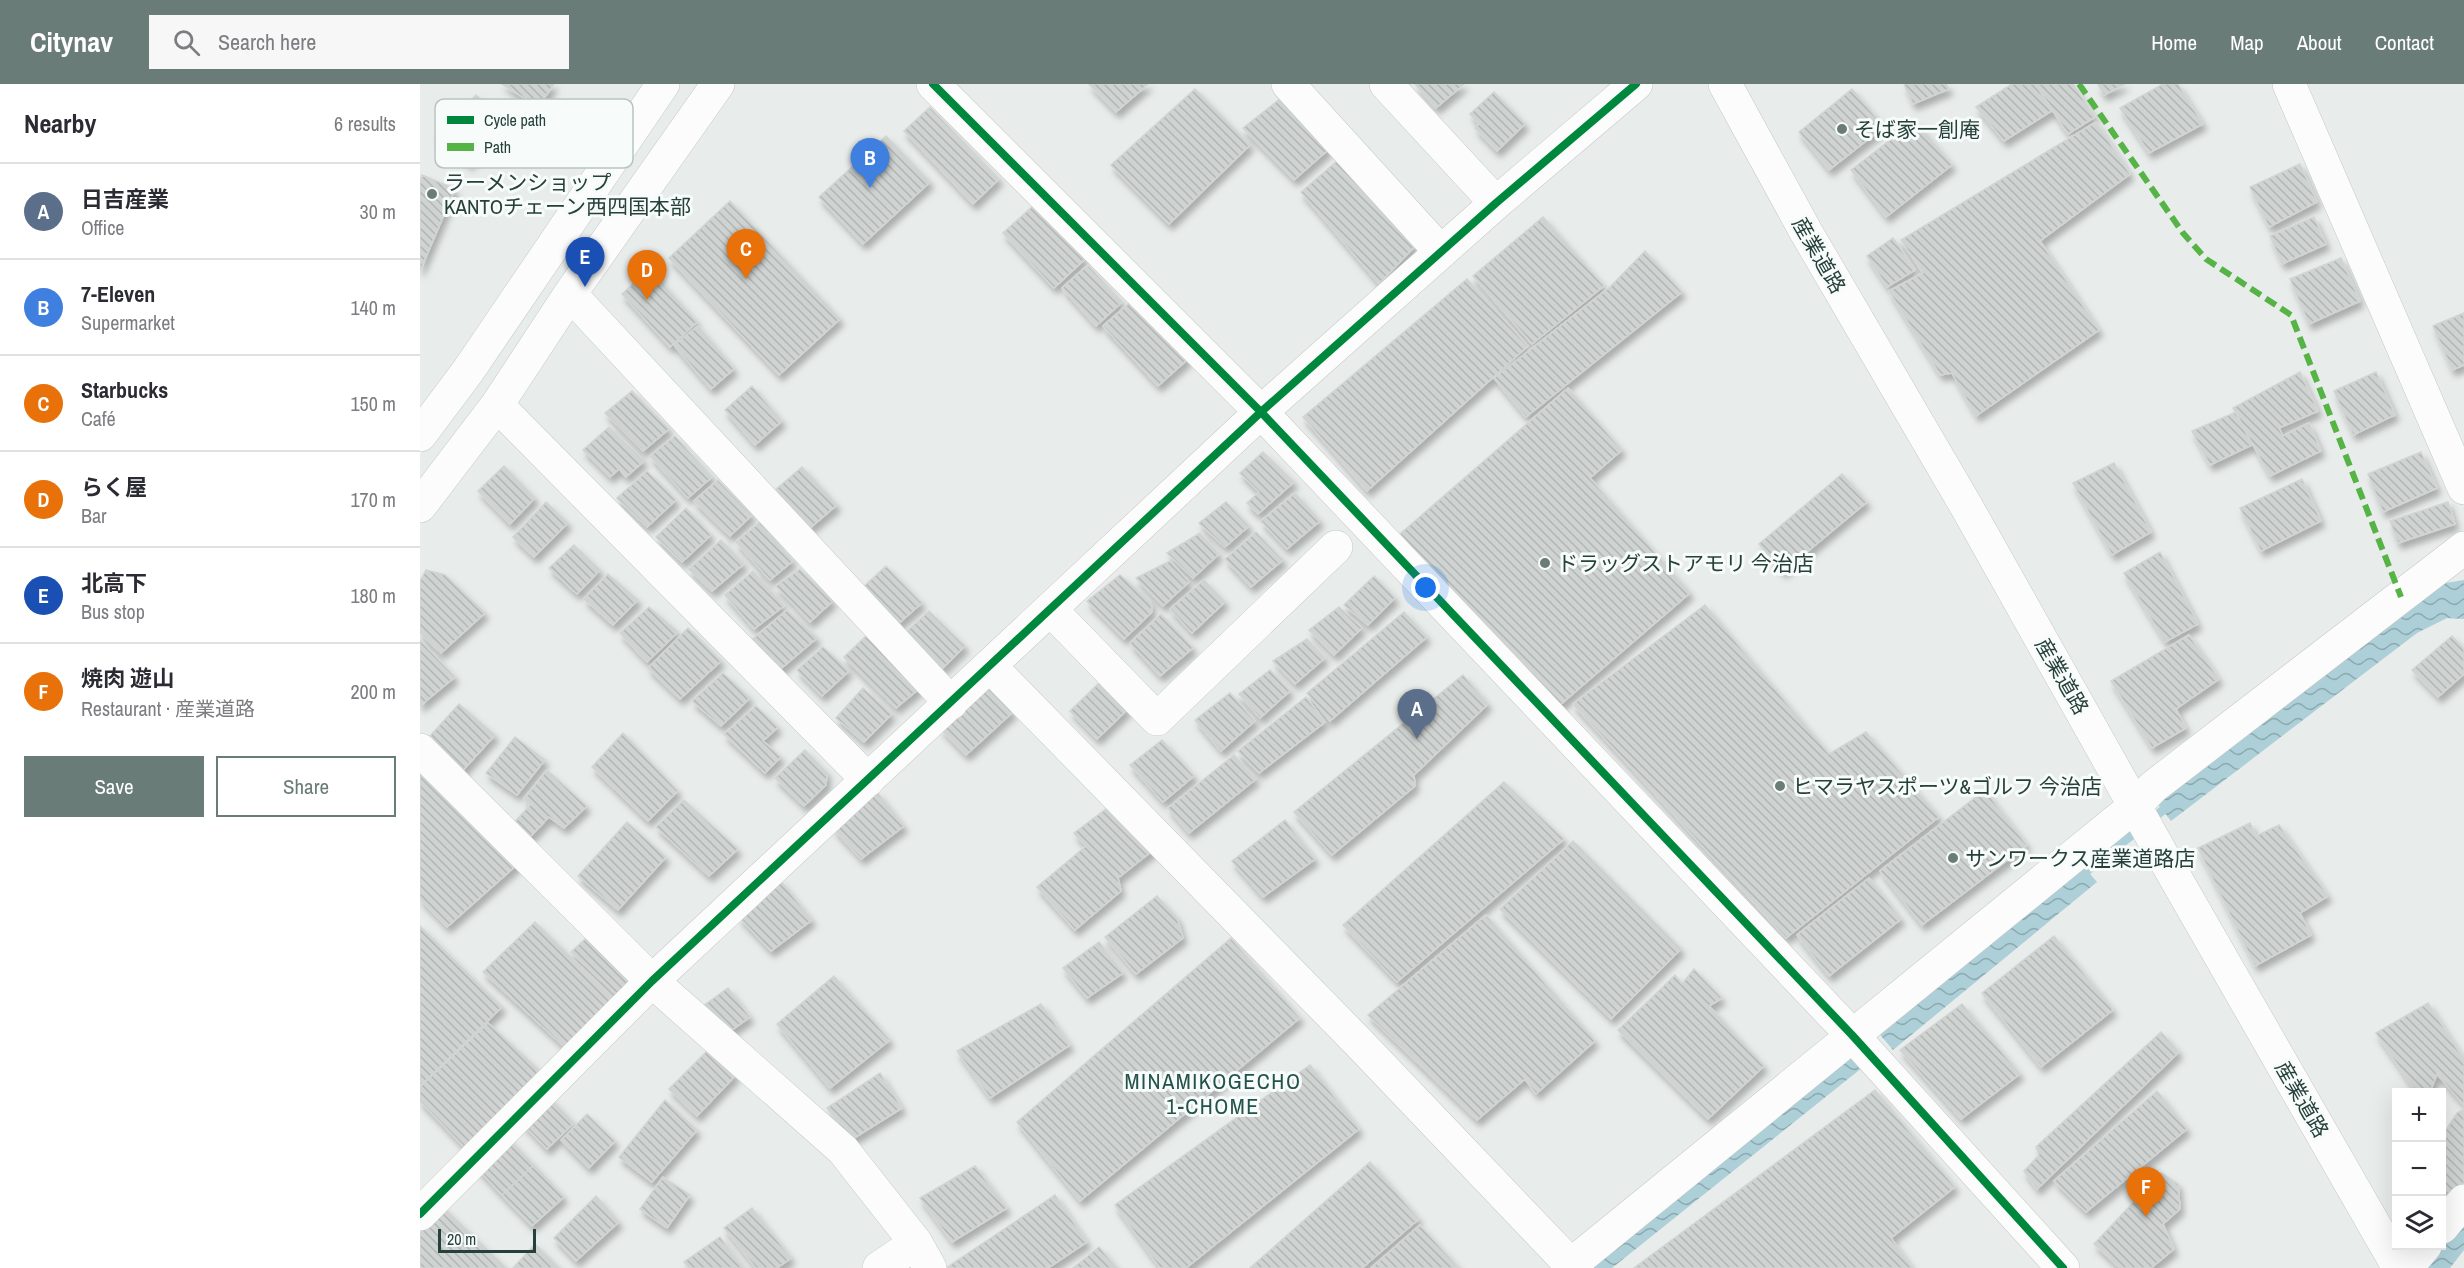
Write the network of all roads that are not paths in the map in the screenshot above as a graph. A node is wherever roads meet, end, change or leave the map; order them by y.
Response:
1 (663, 84) edge
2 (718, 84) edge
3 (933, 84) edge
4 (1288, 84) edge
5 (1386, 84) edge
6 (1636, 84) edge
7 (1725, 84) edge
8 (2289, 84) edge
9 (633, 128) edge
10 (606, 168) edge
11 (1496, 203) junction
12 (1441, 252) junction
13 (570, 294) junction
14 (497, 405) junction
15 (1261, 412) junction
16 (420, 435) edge
17 (2464, 488) edge
18 (420, 506) edge
19 (1336, 547) dead end
20 (2464, 548) edge
21 (1050, 609) junction
22 (990, 666) junction
23 (951, 703) junction
24 (420, 750) edge
25 (868, 780) junction
26 (2136, 805) junction
27 (652, 981) junction
28 (1852, 1035) junction
29 (2464, 1201) edge
30 (420, 1214) edge
31 (2446, 1222) edge
32 (2421, 1250) edge
33 (923, 1256) edge
34 (1569, 1267) edge
35 (879, 1268) edge
36 (2063, 1268) edge
37 (2399, 1268) edge
38 (2406, 1268) edge

1 - 9 street
2 - 13 street
3 - 15 street
4 - 12 street
5 - 11 street
6 - 11 street
7 - 26 street, 産業道路
8 - 17 street
10 - 16 street
11 - 12 street
12 - 15 street
13 - 14 street
13 - 23 street
14 - 18 street
14 - 25 street
15 - 21 street
15 - 28 street
19 - 21 street
20 - 26 street
21 - 22 street
22 - 23 street
22 - 34 street
23 - 25 street
24 - 27 street
25 - 27 street
26 - 28 street
26 - 37 street, 産業道路
27 - 30 street
27 - 33 street
28 - 34 street
28 - 36 street
29 - 31 street
32 - 38 street
33 - 35 street

